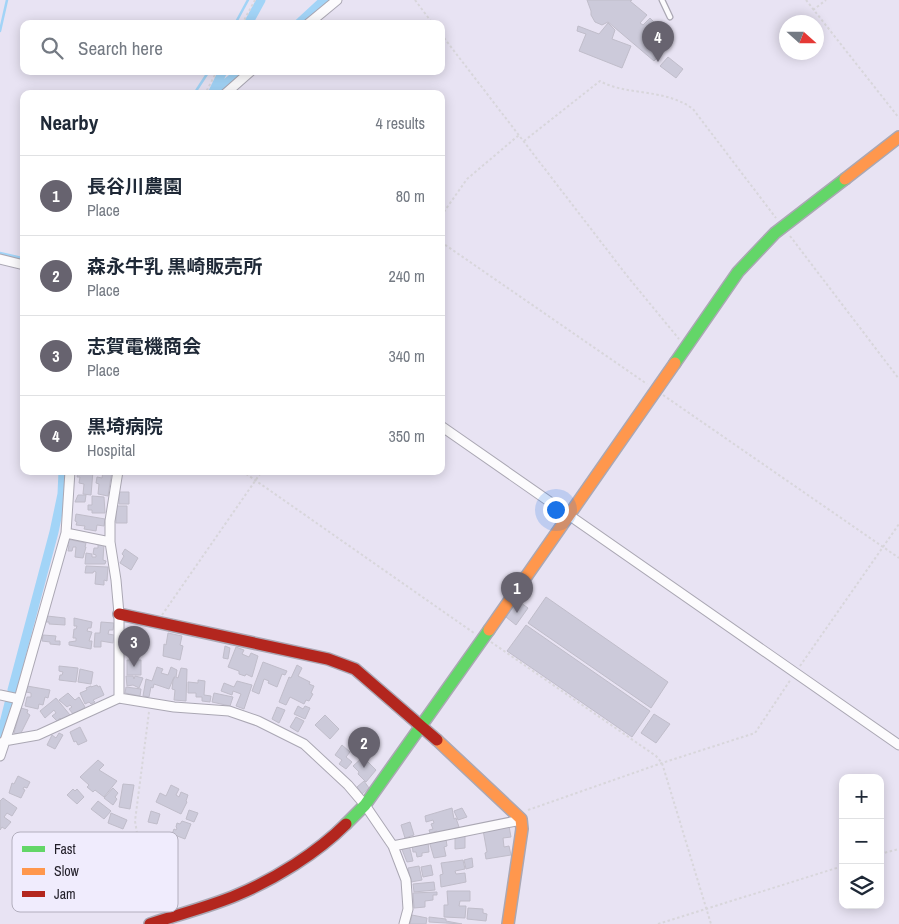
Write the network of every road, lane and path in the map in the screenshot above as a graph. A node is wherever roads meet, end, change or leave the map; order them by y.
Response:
1 (255, 0) edge
2 (337, 0) edge
3 (415, 0) edge
4 (662, 0) edge
5 (806, 0) edge
6 (826, 0) edge
7 (813, 10) junction
8 (670, 17) dead end
9 (244, 20) edge
10 (313, 20) edge
11 (430, 20) edge
12 (445, 39) edge
13 (215, 75) edge
14 (246, 75) edge
15 (208, 90) edge
16 (230, 90) edge
17 (899, 118) edge
18 (519, 135) junction
19 (899, 137) edge
20 (524, 141) junction
21 (445, 210) edge
22 (783, 227) junction
23 (445, 245) edge
24 (0, 259) edge
25 (20, 264) edge
26 (685, 347) junction
27 (899, 379) edge
28 (655, 390) junction
29 (445, 429) edge
30 (70, 475) edge
31 (117, 475) edge
32 (248, 475) edge
33 (259, 475) edge
34 (256, 480) junction
35 (568, 515) junction
36 (899, 524) edge
37 (66, 533) junction
38 (110, 542) junction
39 (883, 548) junction
40 (899, 558) edge
41 (119, 614) junction
42 (156, 624) junction
43 (483, 638) junction
44 (795, 673) junction
45 (0, 695) edge
46 (119, 698) junction
47 (19, 699) junction
48 (151, 704) junction
49 (422, 726) junction
50 (4, 741) junction
51 (899, 745) edge
52 (0, 756) edge
53 (662, 763) junction
54 (365, 805) junction
55 (516, 814) junction
56 (137, 832) edge
57 (393, 846) junction
58 (899, 849) edge
59 (884, 853) edge
60 (839, 867) edge
61 (706, 909) junction
62 (161, 912) edge
63 (163, 920) junction
64 (150, 924) edge
65 (404, 924) edge
66 (508, 924) edge
67 (658, 924) edge
68 (711, 924) edge

1 - 9 path
2 - 10 street
3 - 11 path
4 - 8 lane
5 - 7 path
6 - 7 path
7 - 17 path
12 - 18 path
13 - 15 path
14 - 16 street
18 - 20 path
18 - 21 path
19 - 22 street
20 - 22 path
20 - 26 path
22 - 26 street
22 - 27 path
23 - 28 path
24 - 25 street
26 - 28 street
28 - 35 street
28 - 39 path
29 - 35 street
30 - 37 street
31 - 38 street
32 - 34 path
33 - 34 path
34 - 42 path
34 - 43 path
35 - 43 street
35 - 44 street
36 - 39 path
37 - 38 street
37 - 47 street
38 - 41 street
39 - 40 path
39 - 44 path
41 - 42 street
41 - 46 street
42 - 49 street
43 - 49 street
43 - 53 path
44 - 51 street
44 - 53 path
45 - 47 street
46 - 48 street
46 - 50 street
47 - 50 street
48 - 54 street
48 - 56 path
49 - 54 street
49 - 55 street
50 - 52 street
53 - 55 path
53 - 61 path
54 - 57 street
54 - 63 street
55 - 57 street
55 - 66 street
57 - 65 street
58 - 59 path
60 - 61 path
61 - 67 path
61 - 68 path
62 - 63 path
63 - 64 street

